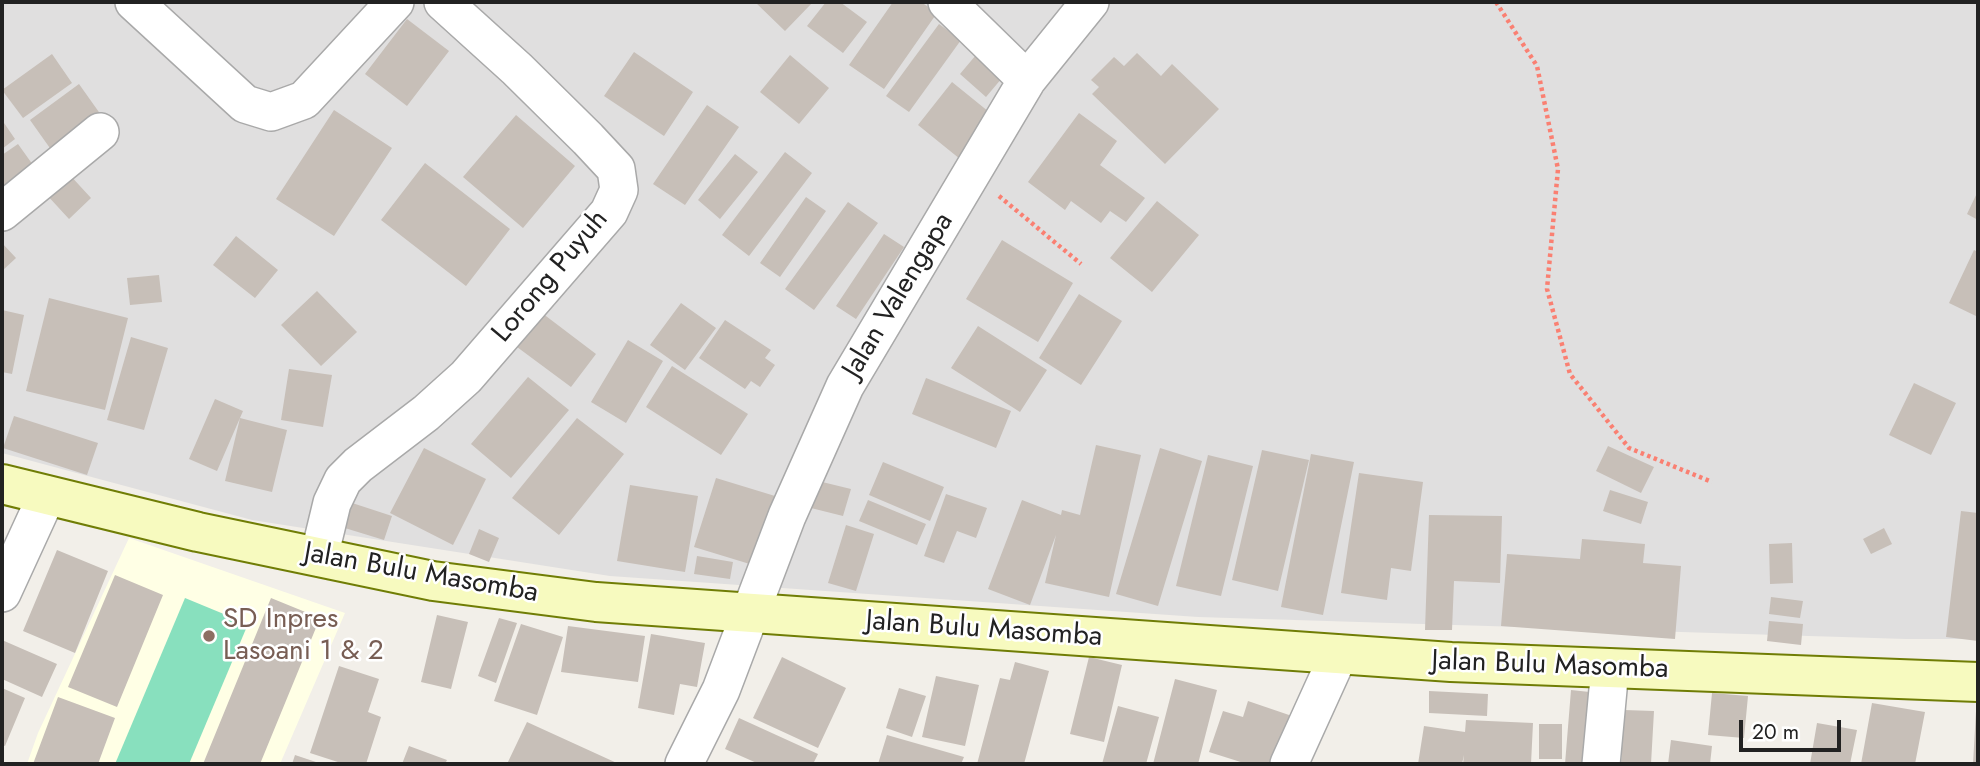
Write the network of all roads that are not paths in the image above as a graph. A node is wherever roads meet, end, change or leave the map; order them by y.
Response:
1 (134, 2) edge
2 (395, 2) edge
3 (443, 2) edge
4 (947, 2) edge
5 (1090, 2) edge
6 (1027, 80) junction
7 (100, 132) dead end
8 (2, 212) edge
9 (2, 484) edge
10 (47, 495) junction
11 (319, 557) junction
12 (2, 593) edge
13 (749, 614) junction
14 (1339, 654) junction
15 (1610, 668) junction
16 (1978, 682) edge
17 (684, 764) edge
18 (1289, 764) edge
19 (1601, 764) edge

1 - 2 street
3 - 11 street, Lorong Puyuh
4 - 6 street
5 - 6 street, Jalan Valengapa
6 - 13 street, Jalan Valengapa
7 - 8 street
9 - 10 street, Jalan Bulu Masomba
10 - 11 street, Jalan Bulu Masomba
10 - 12 street
11 - 13 street, Jalan Bulu Masomba
13 - 14 street, Jalan Bulu Masomba
13 - 17 street, Jalan Valengapa
14 - 15 street, Jalan Bulu Masomba
14 - 18 street
15 - 16 street, Jalan Bulu Masomba
15 - 19 street

